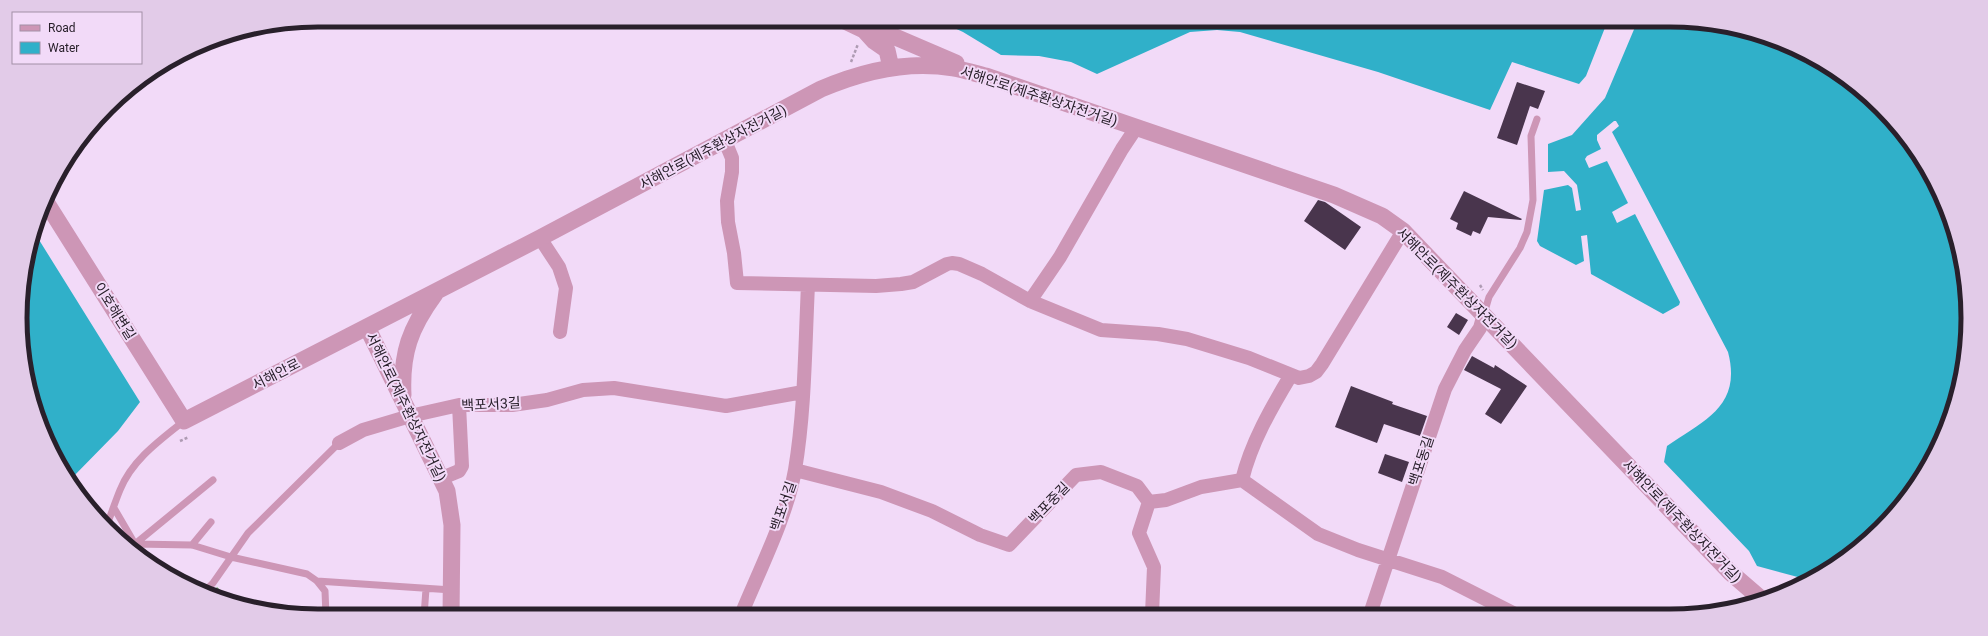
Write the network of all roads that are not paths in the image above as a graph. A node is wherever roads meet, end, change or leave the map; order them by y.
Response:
1 (857, 27) edge
2 (864, 30) junction
3 (890, 68) junction
4 (989, 77) junction
5 (1537, 119) dead end
6 (1136, 128) junction
7 (725, 142) junction
8 (49, 207) edge
9 (1403, 231) junction
10 (540, 238) junction
11 (808, 285) junction
12 (438, 291) junction
13 (1030, 301) junction
14 (1484, 314) junction
15 (367, 327) junction
16 (560, 332) dead end
17 (1290, 375) junction
18 (803, 392) junction
19 (459, 405) junction
20 (407, 410) junction
21 (184, 421) junction
22 (339, 443) joint
23 (795, 470) junction
24 (442, 478) junction
25 (213, 480) dead end
26 (1242, 480) junction
27 (1149, 502) junction
28 (114, 508) junction
29 (109, 520) edge
30 (211, 522) dead end
31 (129, 540) edge
32 (134, 543) edge
33 (136, 545) edge
34 (192, 545) junction
35 (231, 557) junction
36 (1388, 559) junction
37 (317, 581) junction
38 (208, 588) edge
39 (426, 589) junction
40 (452, 590) junction
41 (1757, 596) edge
42 (326, 609) edge
43 (425, 609) edge
44 (451, 609) edge
45 (743, 609) edge
46 (1152, 609) edge
47 (1372, 609) edge
48 (1505, 609) edge

1 - 2 street
2 - 3 street
2 - 4 street
3 - 4 street, 서해안로(제주환상자전거길)
3 - 7 street, 서해안로(제주환상자전거길)
4 - 6 street, 서해안로(제주환상자전거길)
5 - 14 lane
6 - 9 street, 서해안로(제주환상자전거길)
6 - 13 street
7 - 10 street, 서해안로(제주환상자전거길)
7 - 11 street
8 - 21 street, 이호해변길
9 - 14 street, 서해안로(제주환상자전거길)
9 - 17 street
10 - 12 street, 서해안로(제주환상자전거길)
10 - 16 street
11 - 13 street
11 - 18 street, 백포서길
12 - 15 street, 서해안로(제주환상자전거길)
12 - 20 street
13 - 17 street
14 - 36 street, 백포동길
14 - 41 street, 서해안로(제주환상자전거길)
15 - 20 street, 서해안로(제주환상자전거길)
15 - 21 street, 서해안로
17 - 26 street
18 - 19 street, 백포서3길
18 - 23 street, 백포서길
19 - 20 street, 백포서3길
19 - 24 street
20 - 22 street, 백포서3길
20 - 24 street, 서해안로(제주환상자전거길)
21 - 28 lane
22 - 35 lane, 백포서3길
23 - 27 street, 백포중길
23 - 45 street, 백포서길
24 - 40 street, 서해안로(제주환상자전거길)
25 - 32 lane
26 - 27 street
26 - 36 street
27 - 46 street
28 - 29 lane
28 - 31 lane
30 - 34 lane
33 - 34 lane
34 - 35 lane
35 - 37 lane
35 - 38 lane, 백포서3길
36 - 47 street, 백포동길
36 - 48 street
37 - 39 lane
37 - 42 lane
39 - 40 lane
39 - 43 lane
40 - 44 street, 서해안로(제주환상자전거길)

